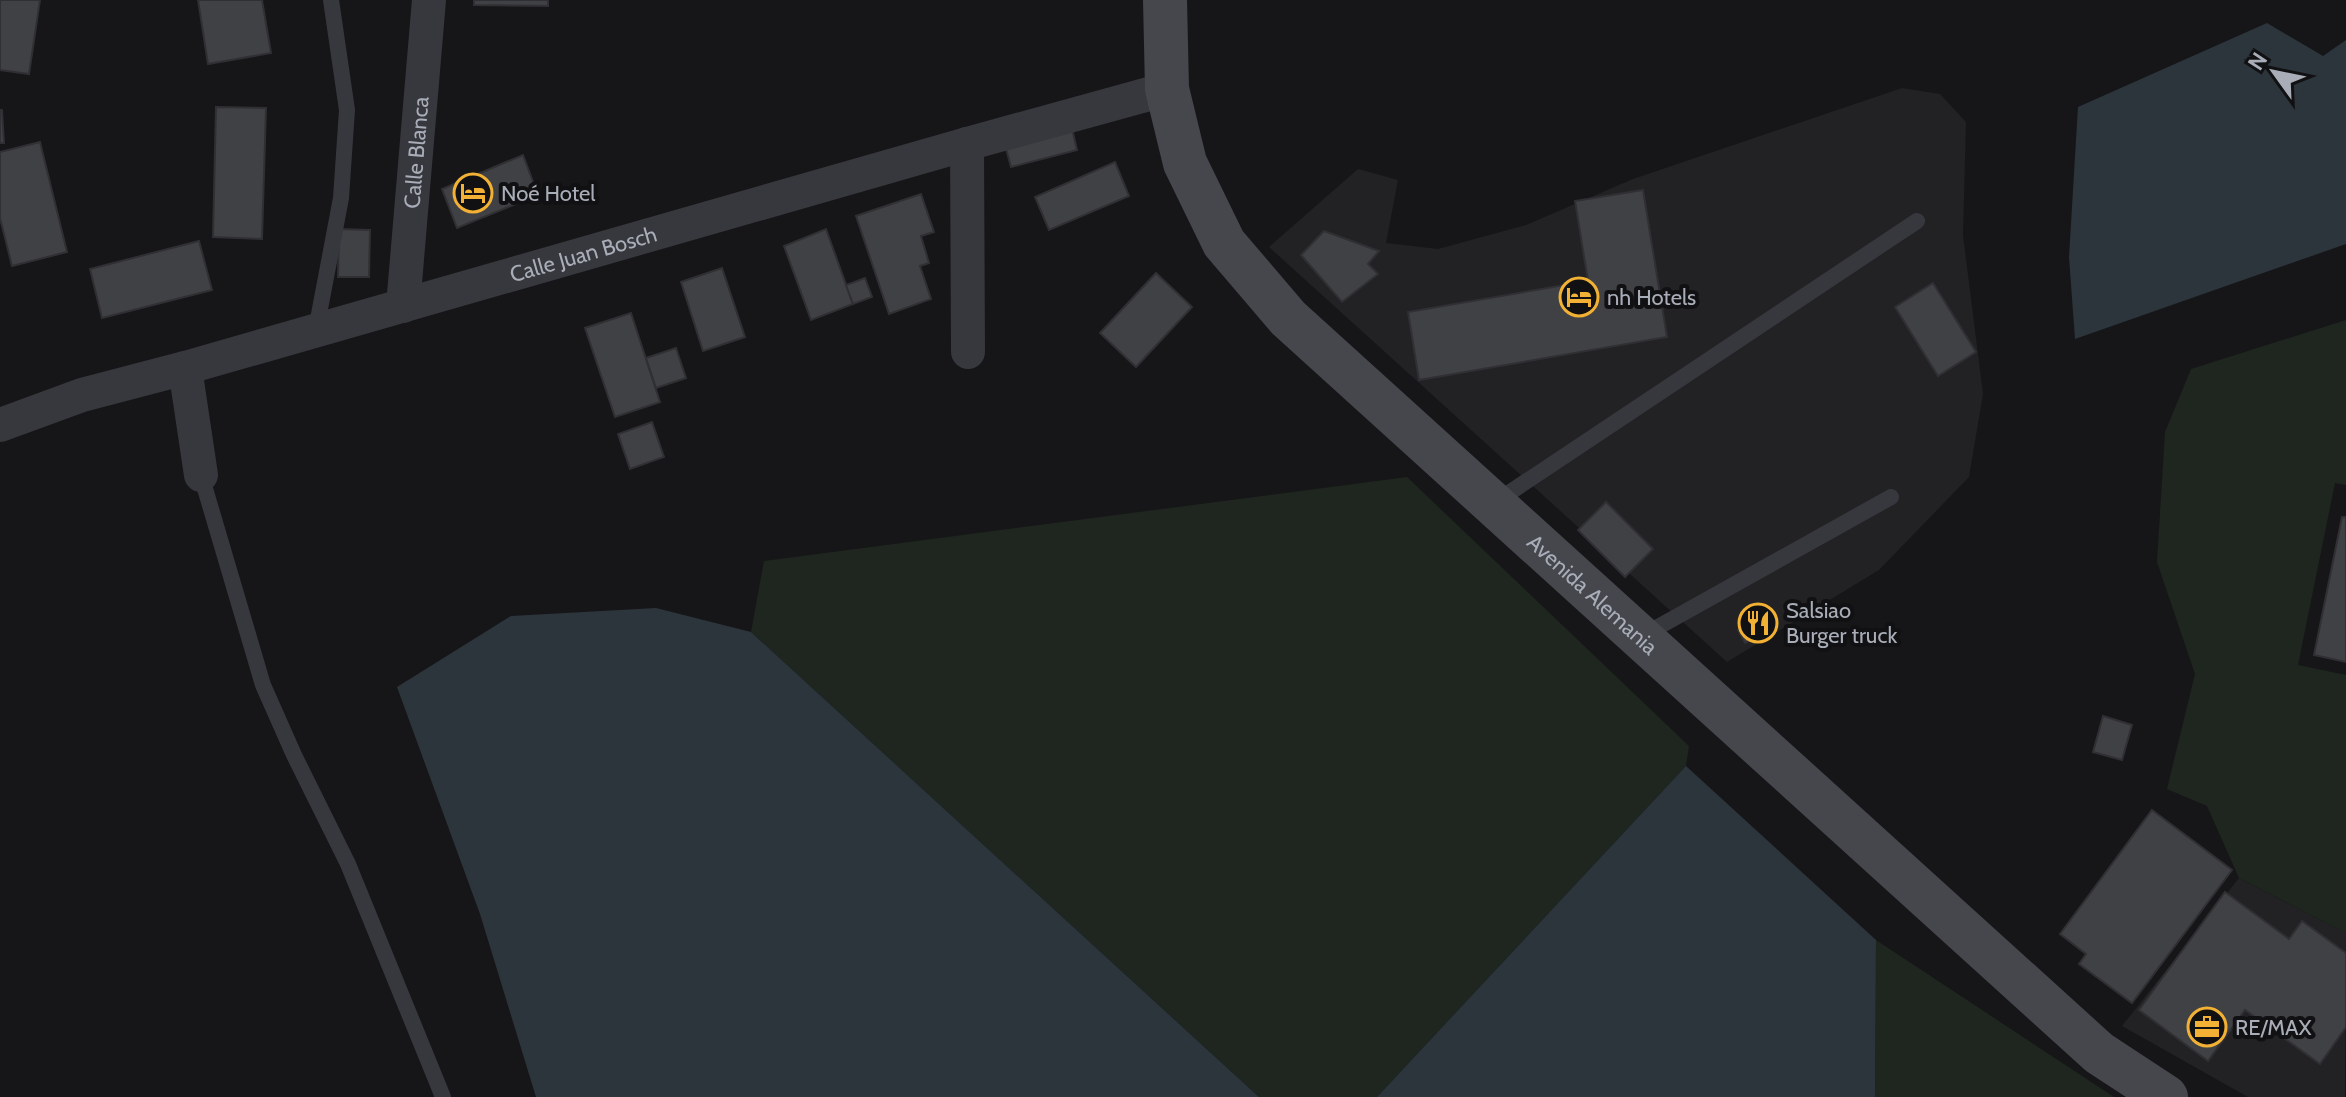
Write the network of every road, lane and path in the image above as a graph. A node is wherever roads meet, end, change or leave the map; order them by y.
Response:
1 (331, 0) edge
2 (429, 0) edge
3 (1165, 0) edge
4 (1167, 89) junction
5 (967, 144) junction
6 (1917, 221) dead end
7 (403, 306) junction
8 (316, 330) junction
9 (968, 352) dead end
10 (185, 368) junction
11 (2, 415) edge
12 (201, 475) joint
13 (1891, 497) dead end
14 (1493, 504) junction
15 (1640, 637) junction
16 (443, 1097) edge
17 (2166, 1097) edge

1 - 8 lane
2 - 7 street, Calle Blanca
3 - 4 street, Avenida Alemania
4 - 5 street, Calle Juan Bosch
4 - 14 street, Avenida Alemania
5 - 7 street, Calle Juan Bosch
5 - 9 street
6 - 14 lane
7 - 8 street, Calle Juan Bosch
8 - 10 street, Calle Juan Bosch
10 - 11 street, Calle Juan Bosch
10 - 12 street
12 - 16 lane
13 - 15 lane
14 - 15 street, Avenida Alemania
15 - 17 street, Avenida Alemania

